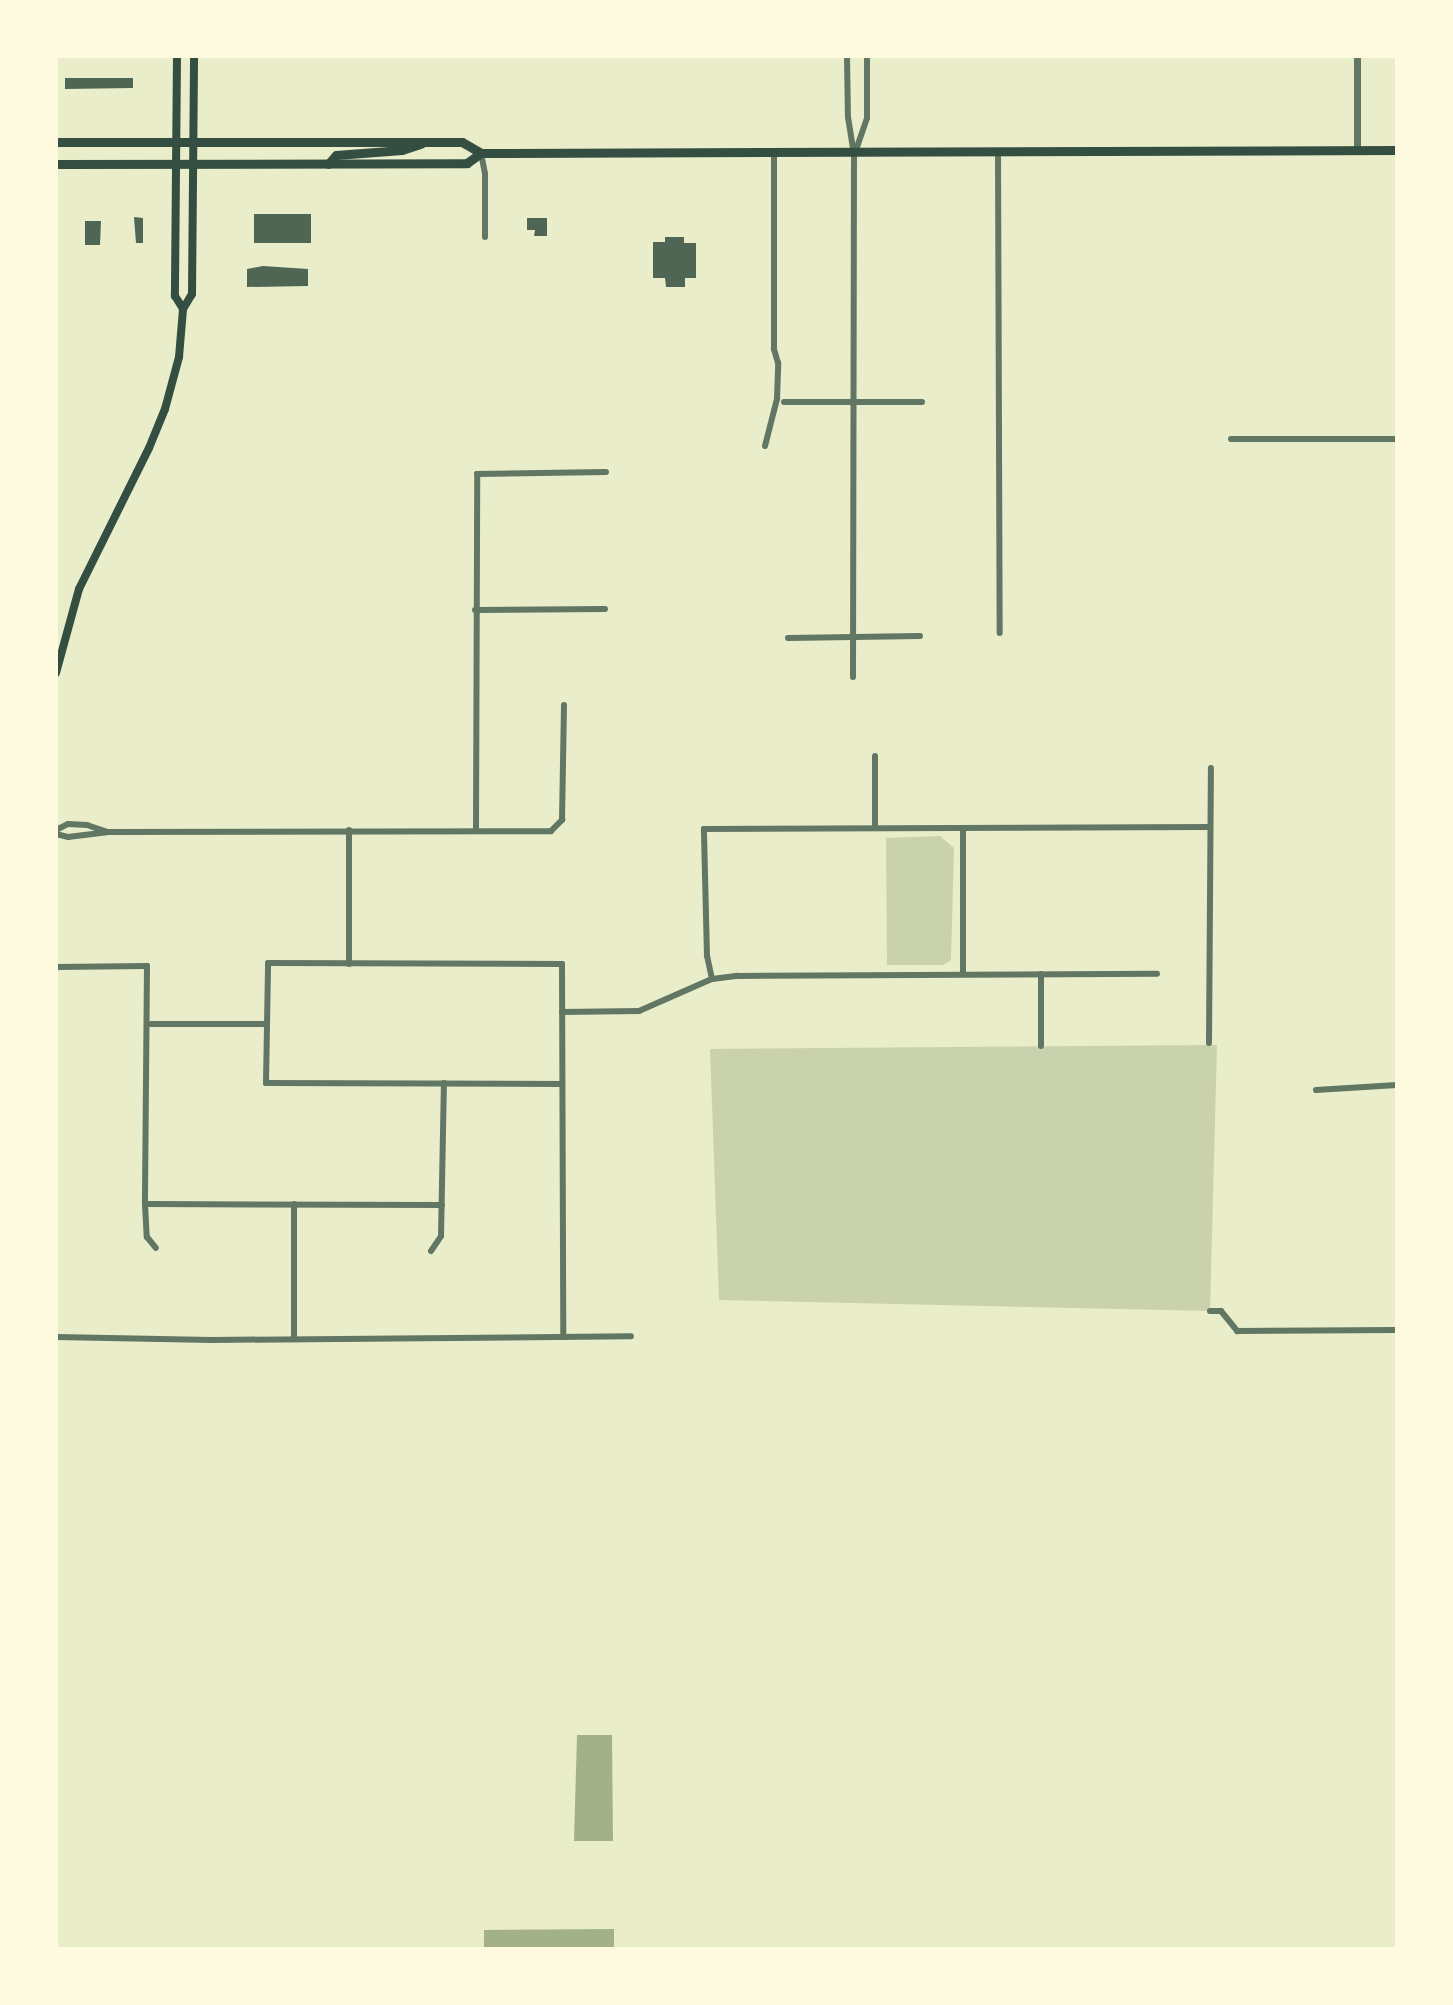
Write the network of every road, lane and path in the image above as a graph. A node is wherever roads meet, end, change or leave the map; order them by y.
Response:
1 (177, 56) edge
2 (194, 56) edge
3 (847, 56) edge
4 (867, 56) edge
5 (1357, 56) edge
6 (848, 81) junction
7 (867, 81) junction
8 (177, 141) junction
9 (193, 141) junction
10 (428, 141) junction
11 (56, 142) edge
12 (1357, 150) junction
13 (1397, 150) edge
14 (481, 153) junction
15 (774, 153) junction
16 (854, 153) junction
17 (998, 153) junction
18 (56, 164) edge
19 (177, 164) junction
20 (193, 164) junction
21 (328, 164) junction
22 (485, 237) dead end
23 (183, 309) junction
24 (784, 402) dead end
25 (854, 402) junction
26 (922, 402) dead end
27 (1231, 439) dead end
28 (1397, 439) edge
29 (765, 446) dead end
30 (606, 472) dead end
31 (605, 609) dead end
32 (475, 610) junction
33 (1000, 633) dead end
34 (920, 636) dead end
35 (853, 637) junction
36 (788, 638) dead end
37 (56, 673) edge
38 (853, 677) dead end
39 (564, 705) dead end
40 (875, 756) dead end
41 (1211, 768) dead end
42 (1210, 827) junction
43 (476, 828) junction
44 (875, 828) junction
45 (963, 828) junction
46 (349, 830) junction
47 (56, 832) edge
48 (107, 832) junction
49 (349, 964) junction
50 (56, 967) edge
51 (963, 974) junction
52 (1041, 974) junction
53 (1157, 974) dead end
54 (712, 979) junction
55 (562, 1012) junction
56 (147, 1024) junction
57 (266, 1024) junction
58 (1209, 1043) dead end
59 (1041, 1046) dead end
60 (444, 1083) junction
61 (562, 1084) junction
62 (1397, 1085) edge
63 (1316, 1090) dead end
64 (145, 1204) junction
65 (294, 1204) junction
66 (442, 1205) junction
67 (156, 1248) dead end
68 (431, 1251) dead end
69 (1210, 1311) dead end
70 (1397, 1330) edge
71 (631, 1336) dead end
72 (56, 1337) edge
73 (563, 1337) junction
74 (294, 1338) junction

1 - 8 main road
2 - 9 main road
3 - 6 street
4 - 7 street
5 - 12 street
6 - 7 street
6 - 16 street
7 - 16 street
8 - 9 main road
8 - 11 main road
8 - 19 main road
9 - 10 main road
9 - 20 main road
10 - 14 main road
10 - 21 main road
12 - 13 main road
12 - 17 main road
14 - 15 main road
14 - 21 main road
14 - 22 street
15 - 16 main road
15 - 29 street
16 - 17 main road
16 - 25 street
17 - 33 street
18 - 19 main road
19 - 20 main road
19 - 23 main road
20 - 21 main road
20 - 23 main road
23 - 37 main road
24 - 25 street
25 - 26 street
25 - 35 street
27 - 28 street
30 - 32 street
31 - 32 street
32 - 43 street
34 - 35 street
35 - 36 street
35 - 38 street
39 - 43 street
40 - 44 street
41 - 42 street
42 - 45 street
42 - 58 street
43 - 46 street
44 - 45 street
44 - 54 street
45 - 51 street
46 - 48 street
46 - 49 street
47 - 48 street
47 - 48 street
49 - 55 street
49 - 57 street
50 - 56 street
51 - 52 street
51 - 54 street
52 - 53 street
52 - 59 street
54 - 55 street
55 - 61 street
56 - 57 street
56 - 64 street
57 - 60 street
60 - 61 street
60 - 66 street
61 - 73 street
62 - 63 street
64 - 65 street
64 - 67 street
65 - 66 street
65 - 74 street
66 - 68 street
69 - 70 street
71 - 73 street
72 - 74 street
73 - 74 street

